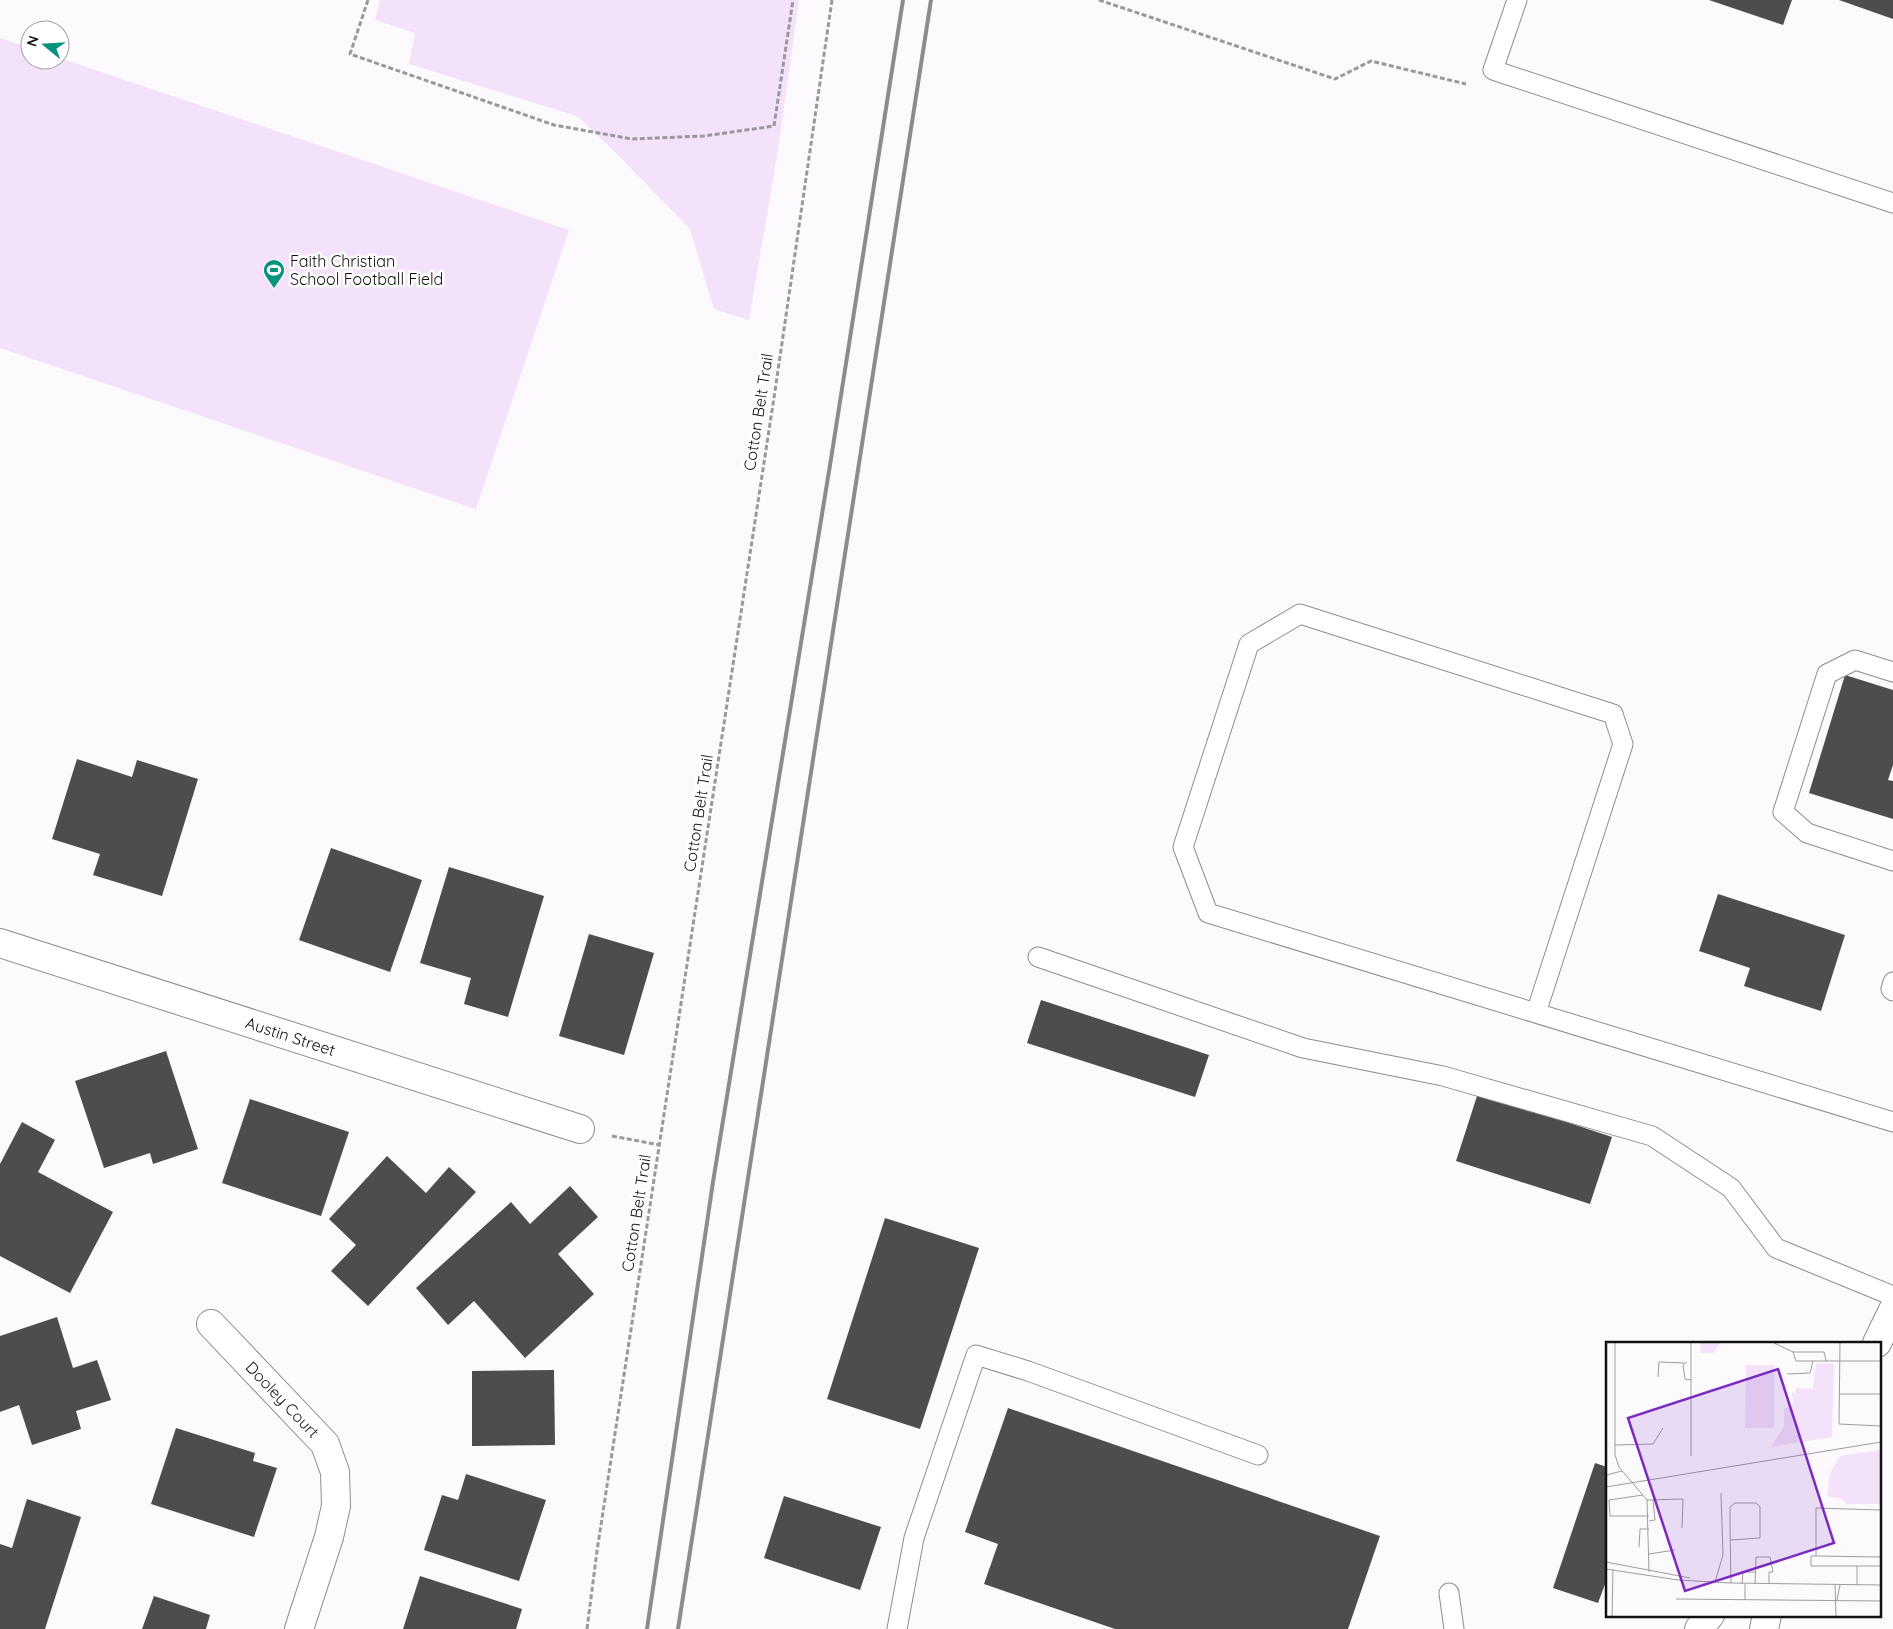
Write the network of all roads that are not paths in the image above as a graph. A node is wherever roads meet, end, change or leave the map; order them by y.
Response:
1 (1517, 0) edge
2 (1893, 203) edge
3 (1893, 672) edge
4 (1893, 861) edge
5 (0, 943) edge
6 (1038, 957) dead end
7 (1893, 982) edge
8 (1893, 990) edge
9 (1536, 1013) junction
10 (1893, 1122) edge
11 (580, 1130) road end
12 (1893, 1296) edge
13 (1893, 1310) edge
14 (211, 1324) dead end
15 (1877, 1342) edge
16 (1258, 1455) dead end
17 (1449, 1593) dead end
18 (1709, 1616) edge
19 (1767, 1616) edge
20 (300, 1629) edge
21 (897, 1629) edge
22 (1454, 1629) edge
23 (1699, 1629) edge
24 (1764, 1629) edge

1 - 2 lane
3 - 4 lane
5 - 11 street, Austin Street
6 - 12 lane
7 - 8 lane
9 - 9 lane
9 - 10 lane
13 - 15 street
14 - 20 street, Dooley Court
16 - 21 lane
17 - 22 lane
18 - 23 street
19 - 24 street

